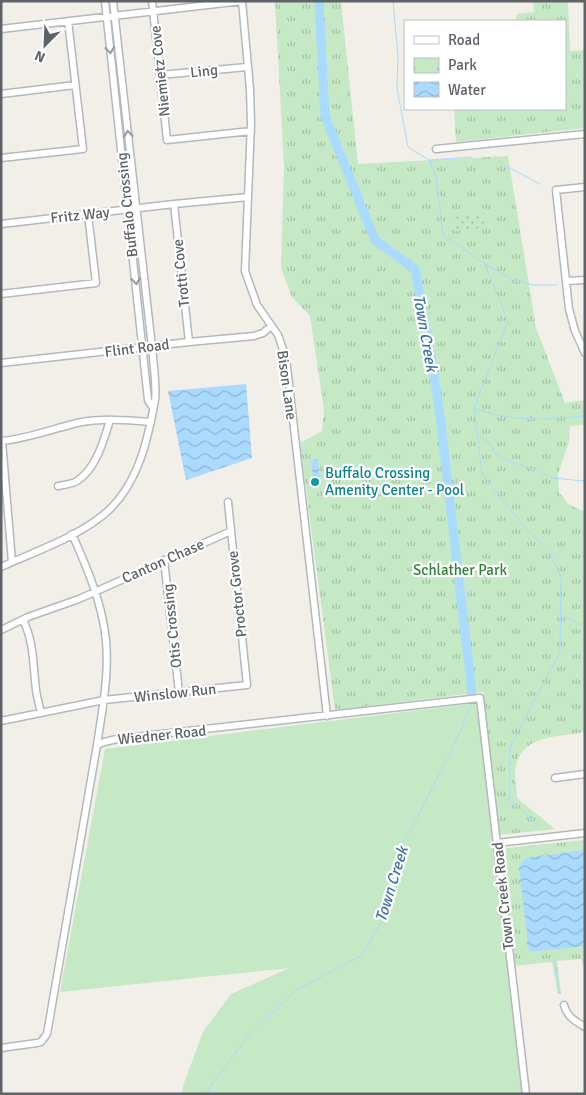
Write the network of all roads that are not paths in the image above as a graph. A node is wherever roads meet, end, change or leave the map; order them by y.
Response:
1 (105, 1) edge
2 (113, 1) edge
3 (152, 1) edge
4 (242, 1) edge
5 (154, 12) junction
6 (114, 16) junction
7 (106, 17) junction
8 (68, 22) junction
9 (1, 29) edge
10 (248, 67) junction
11 (160, 75) junction
12 (75, 85) junction
13 (1, 94) edge
14 (251, 131) junction
15 (585, 134) edge
16 (436, 149) dead end
17 (1, 158) edge
18 (585, 187) edge
19 (248, 197) junction
20 (174, 204) junction
21 (136, 209) junction
22 (128, 210) junction
23 (88, 214) junction
24 (1, 224) edge
25 (585, 280) edge
26 (566, 282) junction
27 (1, 294) edge
28 (271, 326) junction
29 (189, 342) junction
30 (152, 347) junction
31 (143, 348) junction
32 (585, 353) edge
33 (1, 363) edge
34 (152, 408) junction
35 (110, 420) junction
36 (151, 422) junction
37 (2, 441) edge
38 (58, 486) dead end
39 (228, 502) dead end
40 (231, 531) junction
41 (72, 534) junction
42 (164, 560) junction
43 (12, 562) junction
44 (1, 567) edge
45 (96, 592) junction
46 (23, 620) junction
47 (1, 630) edge
48 (247, 685) joint
49 (179, 692) junction
50 (480, 698) joint
51 (104, 700) junction
52 (42, 713) junction
53 (327, 716) junction
54 (1, 721) edge
55 (97, 745) junction
56 (585, 774) edge
57 (555, 778) dead end
58 (585, 833) edge
59 (497, 843) junction
60 (564, 1005) dead end
61 (585, 1027) edge
62 (1, 1048) edge
63 (526, 1094) edge

1 - 7 street, Buffalo Crossing
2 - 6 street, Buffalo Crossing
3 - 5 street, Niemietz Cove
4 - 5 street
4 - 10 street, Bison Lane
5 - 6 street
5 - 11 street, Niemietz Cove
6 - 7 street
21 -> 6 street, Buffalo Crossing
7 - 8 street
7 -> 22 street, Buffalo Crossing
8 - 9 street
8 - 12 street
10 - 11 street, Ling
10 - 14 street, Bison Lane
11 - 14 street, Niemietz Cove
12 - 13 street
12 - 17 street
14 - 19 street, Bison Lane
15 - 16 street
18 - 26 street
19 - 20 street, Fritz Way
19 - 28 street, Bison Lane
20 - 21 street, Fritz Way
20 - 29 street, Trotti Cove
21 - 22 street, Fritz Way
21 - 30 street, Buffalo Crossing
22 - 23 street, Fritz Way
22 -> 31 street, Buffalo Crossing
23 - 24 street, Fritz Way
23 - 27 street
25 - 26 street
26 - 32 street
28 - 29 street, Flint Road
28 - 53 street, Bison Lane
29 - 30 street, Flint Road
30 - 31 street, Flint Road
30 - 34 street, Buffalo Crossing
31 - 33 street, Flint Road
31 - 34 street, Buffalo Crossing
34 - 36 street, Buffalo Crossing
35 - 36 street
35 - 37 street
35 - 38 street
36 - 41 street, Buffalo Crossing
37 - 43 street
39 - 40 street, Proctor Grove
40 - 42 street, Canton Chase
40 - 48 street, Proctor Grove
41 - 43 street, Buffalo Crossing
41 - 45 street
42 - 45 street, Canton Chase
42 - 49 street, Otis Crossing
43 - 44 street, Buffalo Crossing
45 - 46 street, Canton Chase
45 - 51 street
46 - 47 street, Canton Chase
46 - 52 street
48 - 49 street, Winslow Run
49 - 51 street, Winslow Run
50 - 53 street, Wiedner Road
50 - 59 street, Town Creek Road
51 - 52 street, Winslow Run
51 - 55 street
52 - 54 street, Winslow Run
53 - 55 street, Wiedner Road
55 - 62 street, Wiedner Road
56 - 57 street
58 - 59 street
59 - 63 street, Town Creek Road
60 - 61 street

